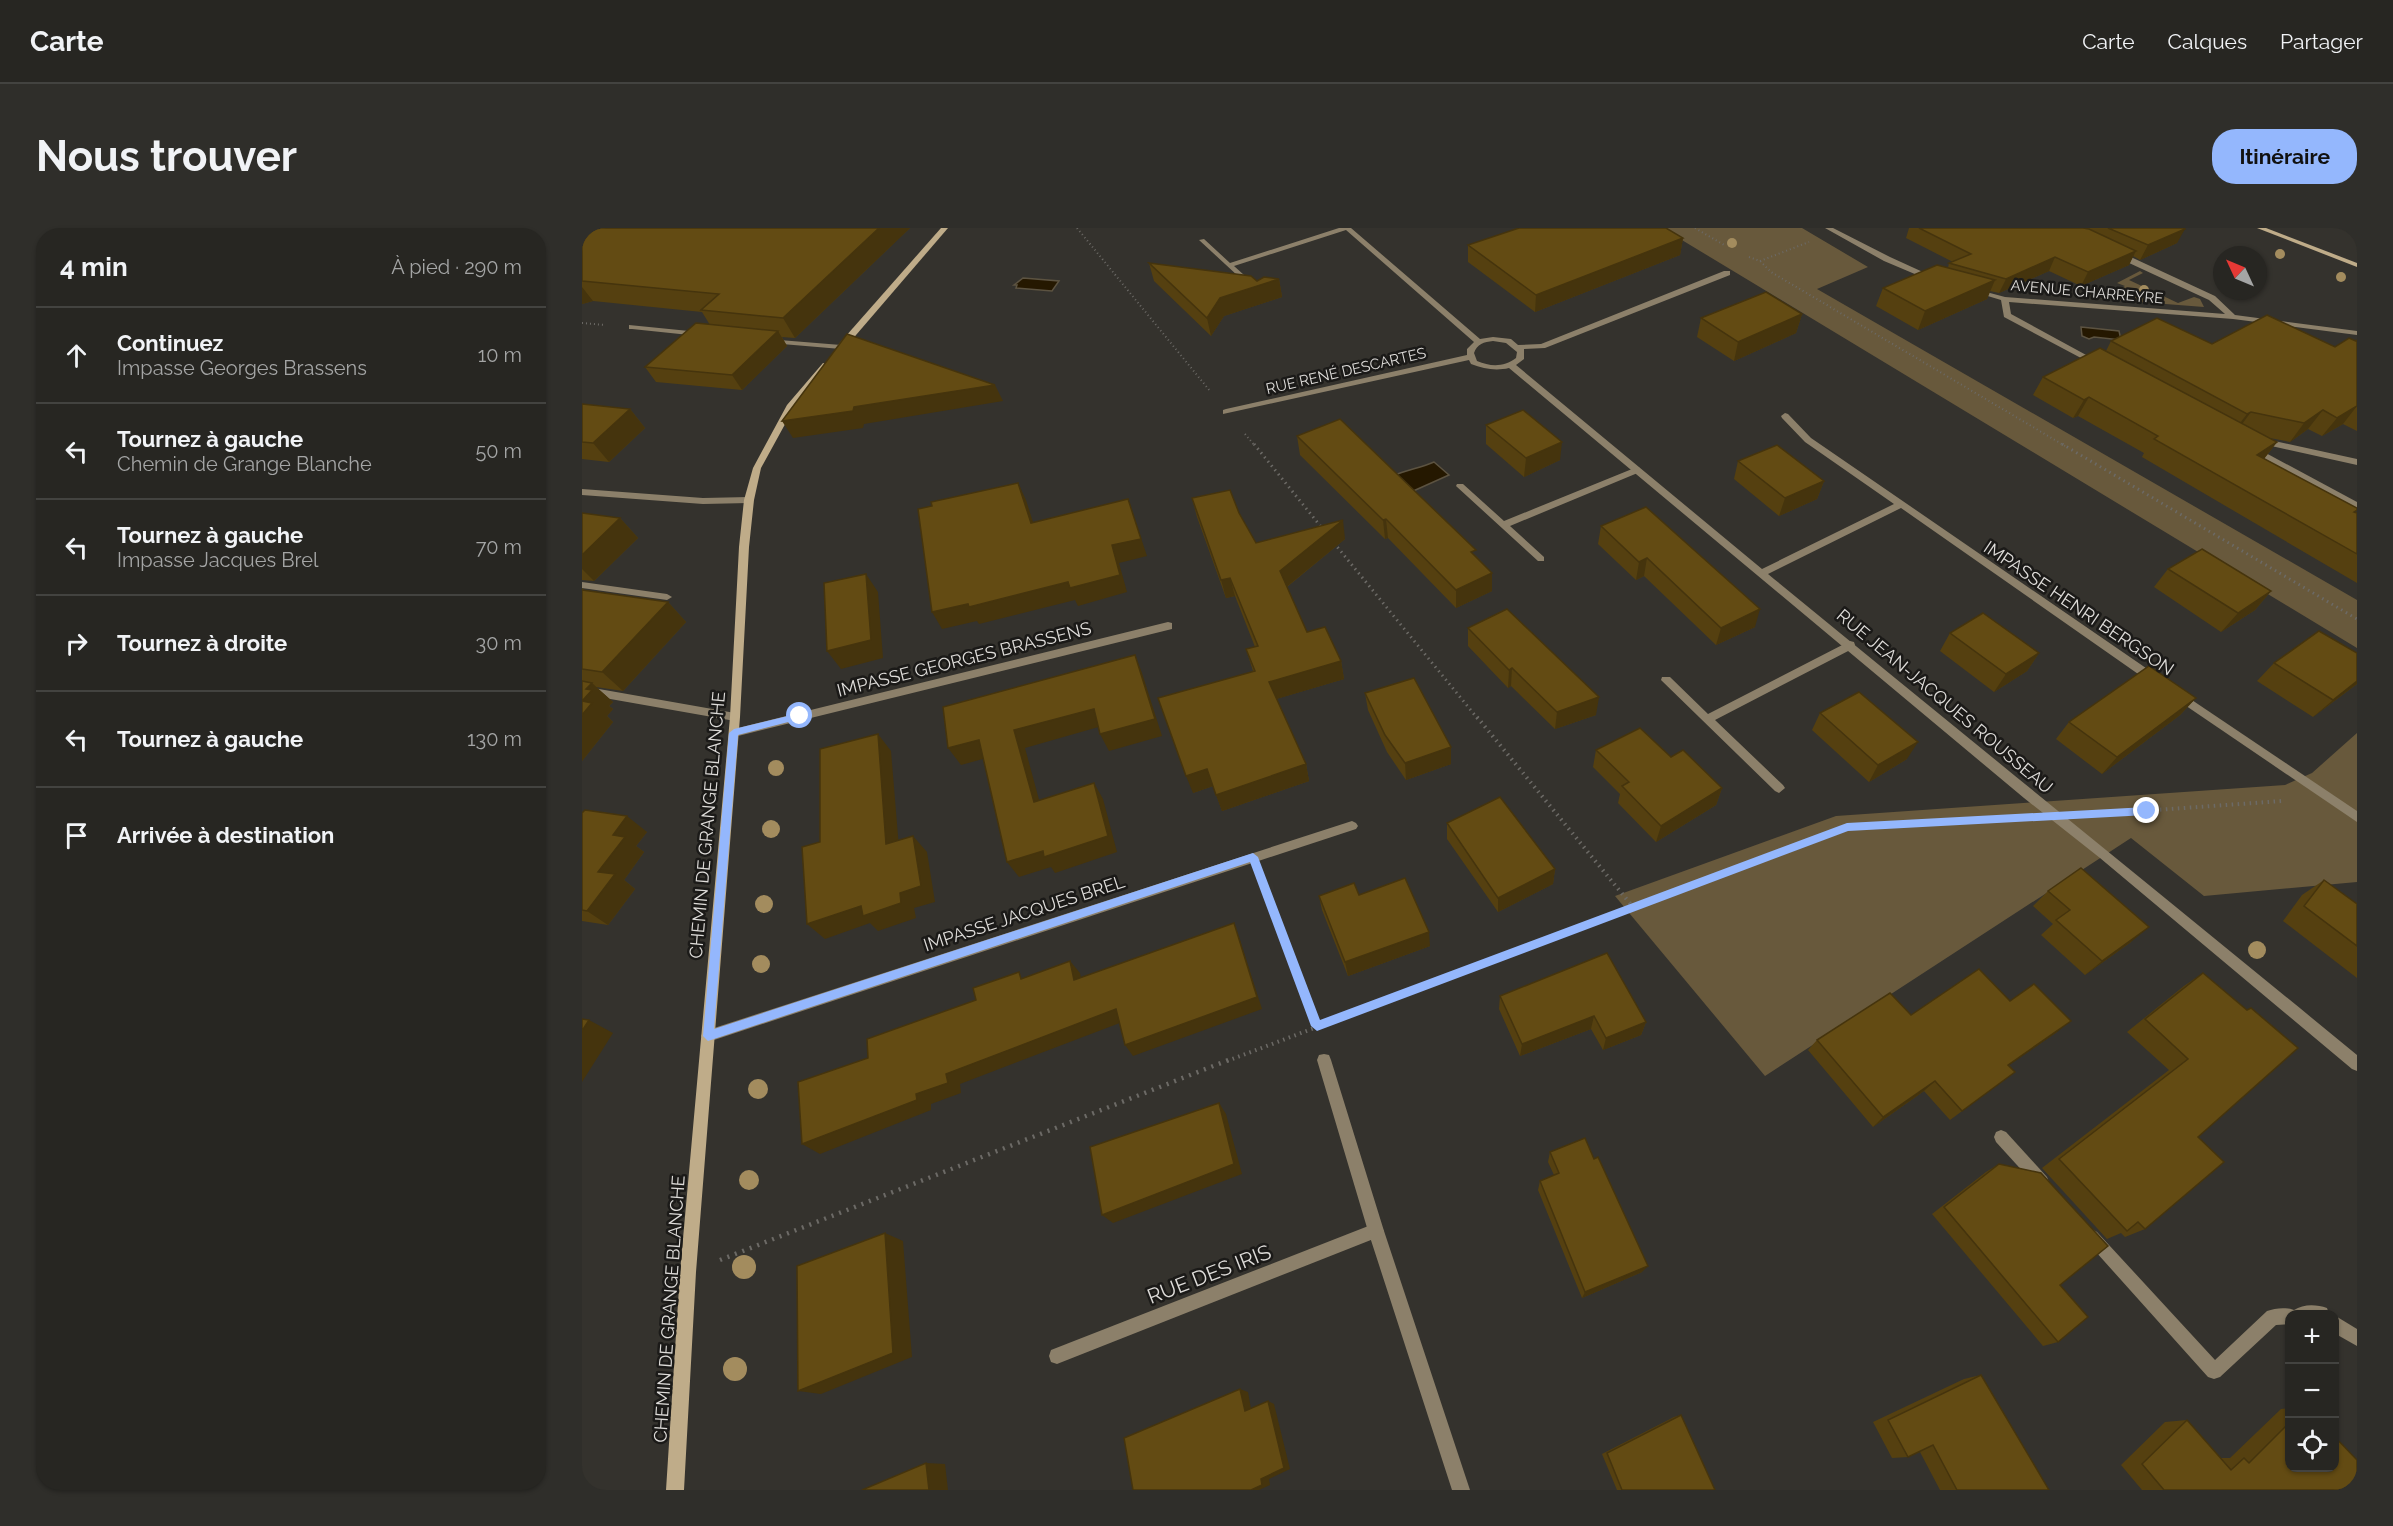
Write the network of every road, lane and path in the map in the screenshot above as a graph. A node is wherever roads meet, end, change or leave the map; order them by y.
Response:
1 (945, 228) edge
2 (1077, 228) edge
3 (1347, 228) edge
4 (1695, 228) edge
5 (2260, 228) edge
6 (1832, 230) edge
7 (1202, 240) dead end
8 (1731, 249) dead end
9 (2106, 249) edge
10 (1740, 254) dead end
11 (1760, 261) junction
12 (1230, 265) junction
13 (2357, 265) edge
14 (1727, 273) joint
15 (1941, 282) edge
16 (1962, 287) edge
17 (1261, 295) edge
18 (2005, 298) junction
19 (2233, 317) junction
20 (632, 327) dead end
21 (2357, 333) edge
22 (713, 335) edge
23 (760, 339) edge
24 (1479, 342) junction
25 (1518, 346) junction
26 (841, 347) junction
27 (1471, 357) junction
28 (1511, 365) junction
29 (2100, 366) edge
30 (1226, 412) junction
31 (1785, 416) dead end
32 (2357, 462) edge
33 (1637, 470) junction
34 (1460, 486) dead end
35 (582, 492) edge
36 (749, 500) junction
37 (1900, 506) junction
38 (2357, 506) edge
39 (1503, 525) junction
40 (1325, 532) edge
41 (1333, 541) edge
42 (1541, 559) dead end
43 (1762, 573) junction
44 (582, 585) edge
45 (667, 597) dead end
46 (2357, 619) edge
47 (1168, 626) dead end
48 (1850, 645) junction
49 (1666, 680) dead end
50 (582, 690) edge
51 (735, 717) junction
52 (1707, 719) junction
53 (734, 733) junction
54 (1779, 788) dead end
55 (2329, 798) junction
56 (2057, 817) junction
57 (2357, 818) edge
58 (1352, 826) dead end
59 (1253, 857) junction
60 (1633, 907) junction
61 (1317, 1026) junction
62 (708, 1036) junction
63 (1324, 1060) dead end
64 (2357, 1064) edge
65 (2001, 1137) dead end
66 (2056, 1198) edge
67 (2080, 1224) edge
68 (1376, 1231) junction
69 (688, 1272) junction
70 (2285, 1316) edge
71 (2339, 1326) edge
72 (2357, 1338) edge
73 (1057, 1356) dead end
74 (675, 1490) edge
75 (1461, 1490) edge

1 - 26 street, CHEMIN DE GRANGE BLANCHE
2 - 30 path
3 - 12 street
3 - 24 street
4 - 8 path
5 - 13 street
6 - 11 path
6 - 15 street
7 - 12 street
9 - 19 street
10 - 11 path
11 - 14 path
11 - 46 path
12 - 17 street
14 - 25 street
16 - 18 street, AVENUE CHARREYRE
18 - 19 street, AVENUE CHARREYRE
18 - 29 street
19 - 21 street, AVENUE CHARREYRE
20 - 22 street
23 - 26 street
24 - 25 street
24 - 27 street
25 - 28 street
26 - 36 street, CHEMIN DE GRANGE BLANCHE
27 - 28 street
27 - 30 street, RUE RENÉ DESCARTES
28 - 33 street, RUE JEAN-JACQUES ROUSSEAU
30 - 40 path
31 - 37 street, IMPASSE HENRI BERGSON
32 - 38 street
33 - 39 street
33 - 43 street, RUE JEAN-JACQUES ROUSSEAU
34 - 39 street
35 - 36 street
36 - 51 street, CHEMIN DE GRANGE BLANCHE
37 - 43 street
37 - 55 street, IMPASSE HENRI BERGSON
39 - 42 street
41 - 60 path
43 - 48 street, RUE JEAN-JACQUES ROUSSEAU
44 - 45 street
47 - 53 street, IMPASSE GEORGES BRASSENS
48 - 52 street
48 - 56 street, RUE JEAN-JACQUES ROUSSEAU
49 - 52 street
50 - 51 street
51 - 53 street, CHEMIN DE GRANGE BLANCHE
52 - 54 street
53 - 62 street, CHEMIN DE GRANGE BLANCHE
55 - 56 path
55 - 57 street, IMPASSE HENRI BERGSON
56 - 60 path
56 - 64 street, RUE JEAN-JACQUES ROUSSEAU
58 - 59 street, IMPASSE JACQUES BREL
59 - 61 path
59 - 62 street, IMPASSE JACQUES BREL
60 - 61 path
61 - 69 path
62 - 69 street, CHEMIN DE GRANGE BLANCHE
63 - 68 street
65 - 66 street
67 - 70 street
68 - 73 street, RUE DES IRIS
68 - 75 street
69 - 74 street, CHEMIN DE GRANGE BLANCHE
71 - 72 street

